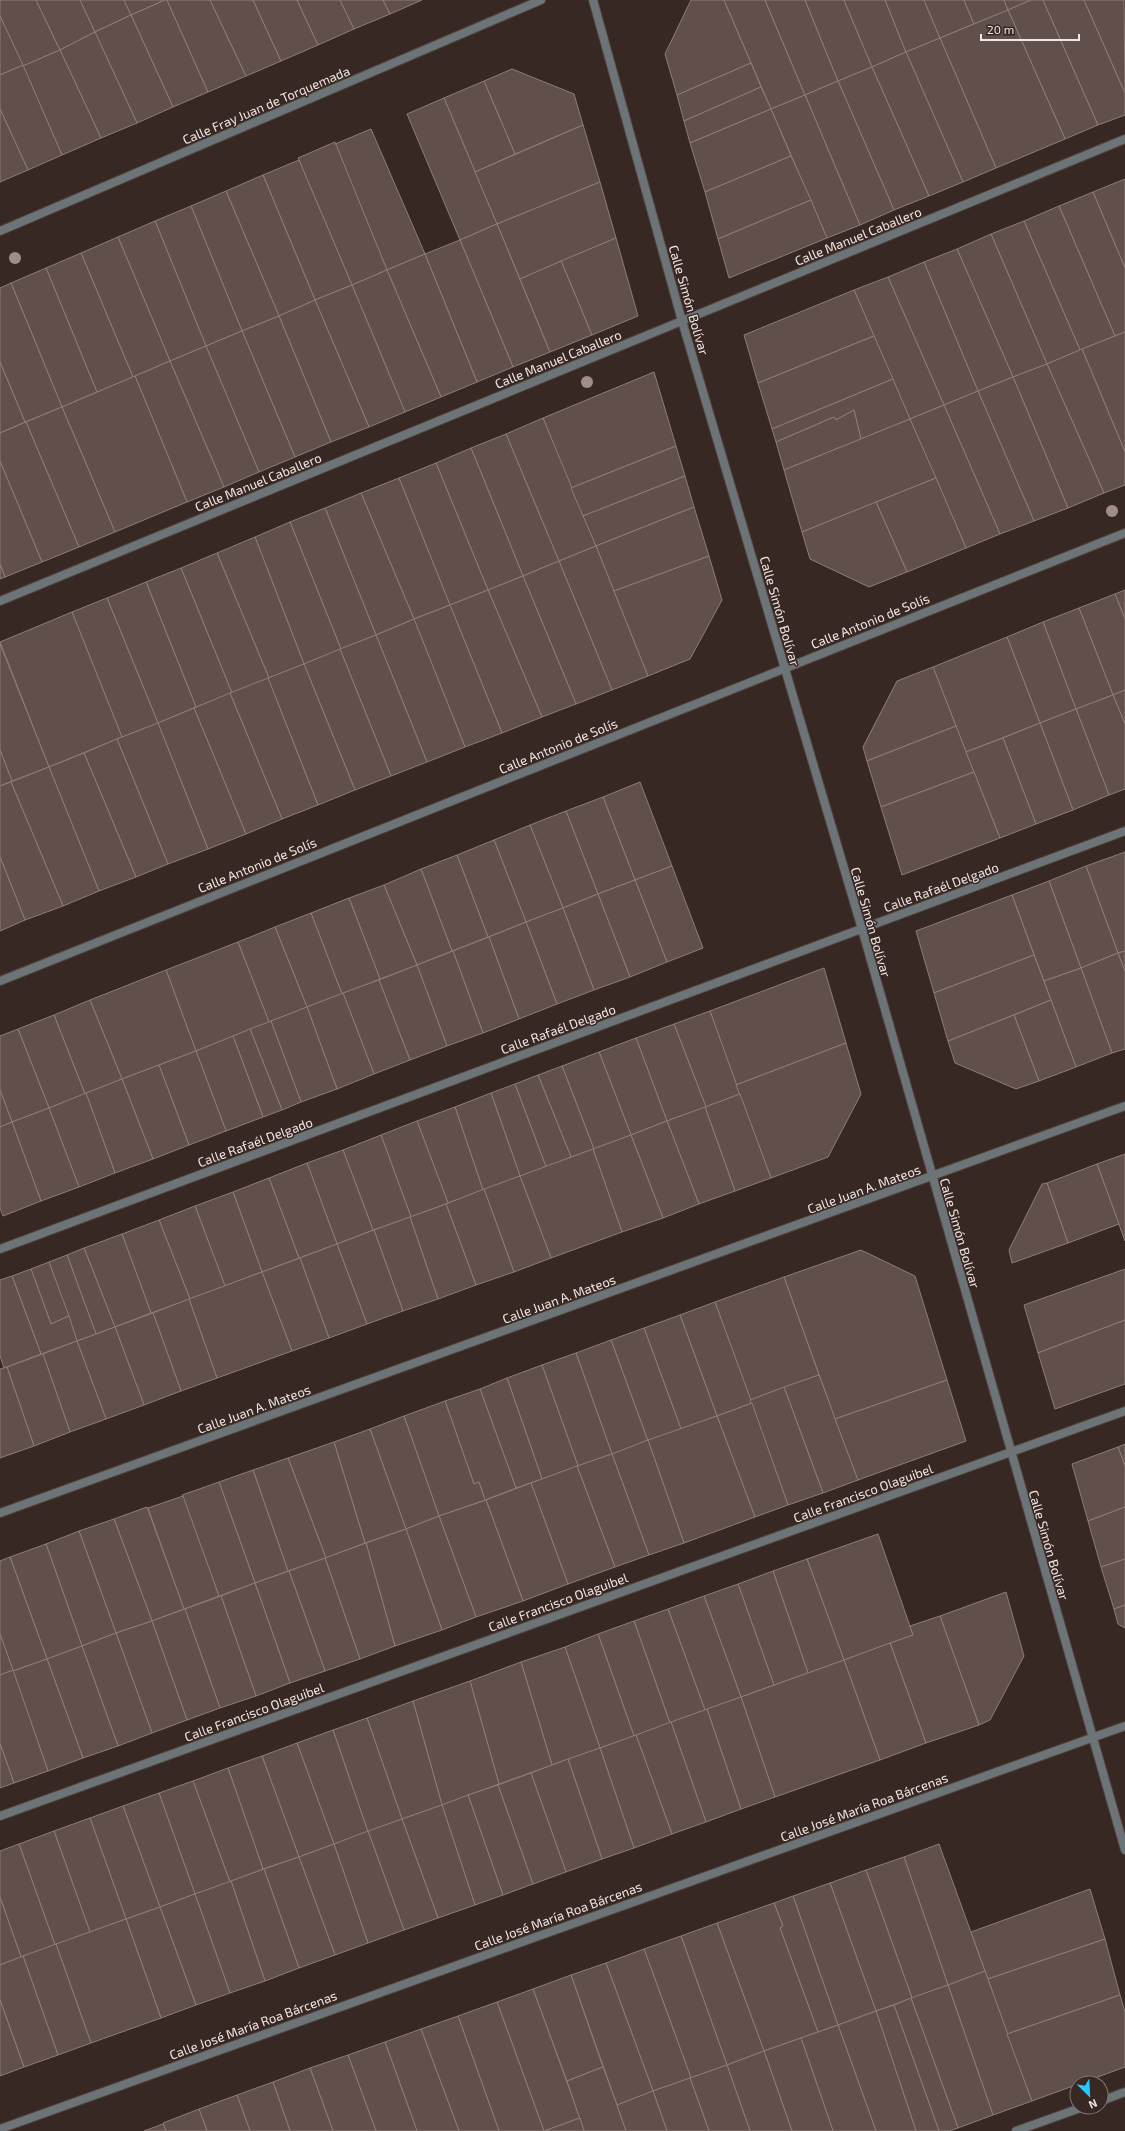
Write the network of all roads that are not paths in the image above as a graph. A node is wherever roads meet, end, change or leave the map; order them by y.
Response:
1 (541, 0) edge
2 (593, 0) edge
3 (1125, 139) edge
4 (0, 231) edge
5 (682, 321) junction
6 (1125, 533) edge
7 (0, 601) edge
8 (784, 668) junction
9 (1125, 831) edge
10 (862, 929) junction
11 (0, 981) edge
12 (1125, 1106) edge
13 (931, 1177) junction
14 (0, 1249) edge
15 (1125, 1411) edge
16 (1010, 1453) junction
17 (0, 1513) edge
18 (1125, 1726) edge
19 (1092, 1738) junction
20 (0, 1816) edge
21 (1125, 1850) edge
22 (1125, 2092) edge
23 (1109, 2097) edge
24 (1069, 2112) edge
25 (0, 2129) edge
26 (1016, 2131) edge

1 - 4 street, Calle Fray Juan de Torquemada
2 - 5 street, Calle Simón Bolívar
3 - 5 street, Calle Manuel Caballero
5 - 7 street, Calle Manuel Caballero
5 - 8 street, Calle Simón Bolívar
6 - 8 street, Calle Antonio de Solís
8 - 10 street, Calle Simón Bolívar
8 - 11 street, Calle Antonio de Solís
9 - 10 street, Calle Rafaél Delgado
10 - 13 street, Calle Simón Bolívar
10 - 14 street, Calle Rafaél Delgado
12 - 13 street, Calle Juan A. Mateos
13 - 16 street, Calle Simón Bolívar
13 - 17 street, Calle Juan A. Mateos
15 - 16 street, Calle Francisco Olaguibel
16 - 19 street, Calle Simón Bolívar
16 - 20 street, Calle Francisco Olaguibel
18 - 19 street, Calle José María Roa Bárcenas
19 - 21 street, Calle Simón Bolívar
19 - 25 street, Calle José María Roa Bárcenas
22 - 23 street
24 - 26 street

